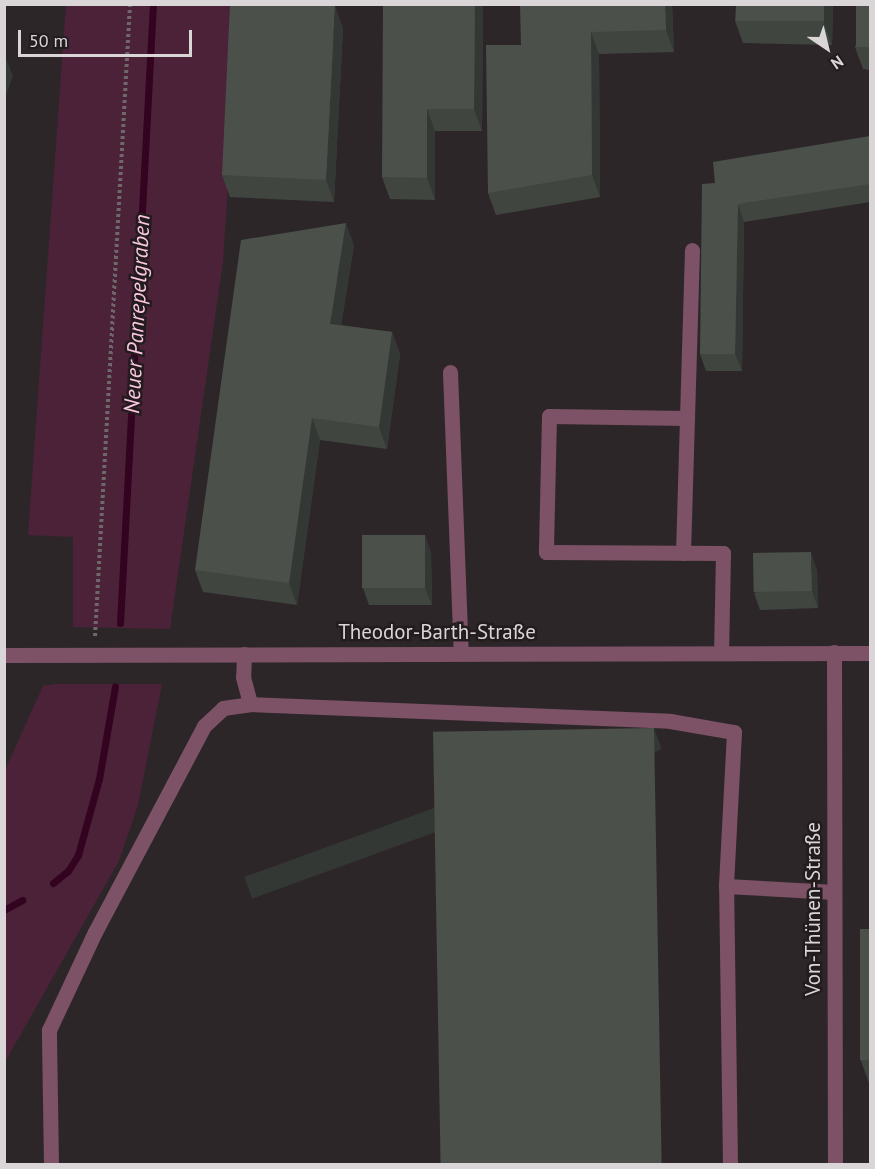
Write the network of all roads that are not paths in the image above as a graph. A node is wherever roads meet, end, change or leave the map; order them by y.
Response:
1 (692, 250) dead end
2 (450, 372) dead end
3 (687, 418) junction
4 (683, 553) junction
5 (834, 652) junction
6 (461, 653) junction
7 (720, 653) junction
8 (870, 653) edge
9 (244, 654) junction
10 (4, 655) edge
11 (250, 704) junction
12 (726, 886) junction
13 (834, 892) junction
14 (51, 1164) edge
15 (729, 1164) edge
16 (835, 1164) edge

1 - 3 street
2 - 6 street
3 - 4 street
3 - 4 street
4 - 7 street
5 - 7 street, Theodor-Barth-Straße
5 - 8 street, Theodor-Barth-Straße
5 - 13 street, Von-Thünen-Straße
6 - 7 street, Theodor-Barth-Straße
6 - 9 street, Theodor-Barth-Straße
9 - 10 street, Theodor-Barth-Straße
9 - 11 street
11 - 12 street
11 - 14 street
12 - 13 street
12 - 15 street
13 - 16 street, Von-Thünen-Straße

